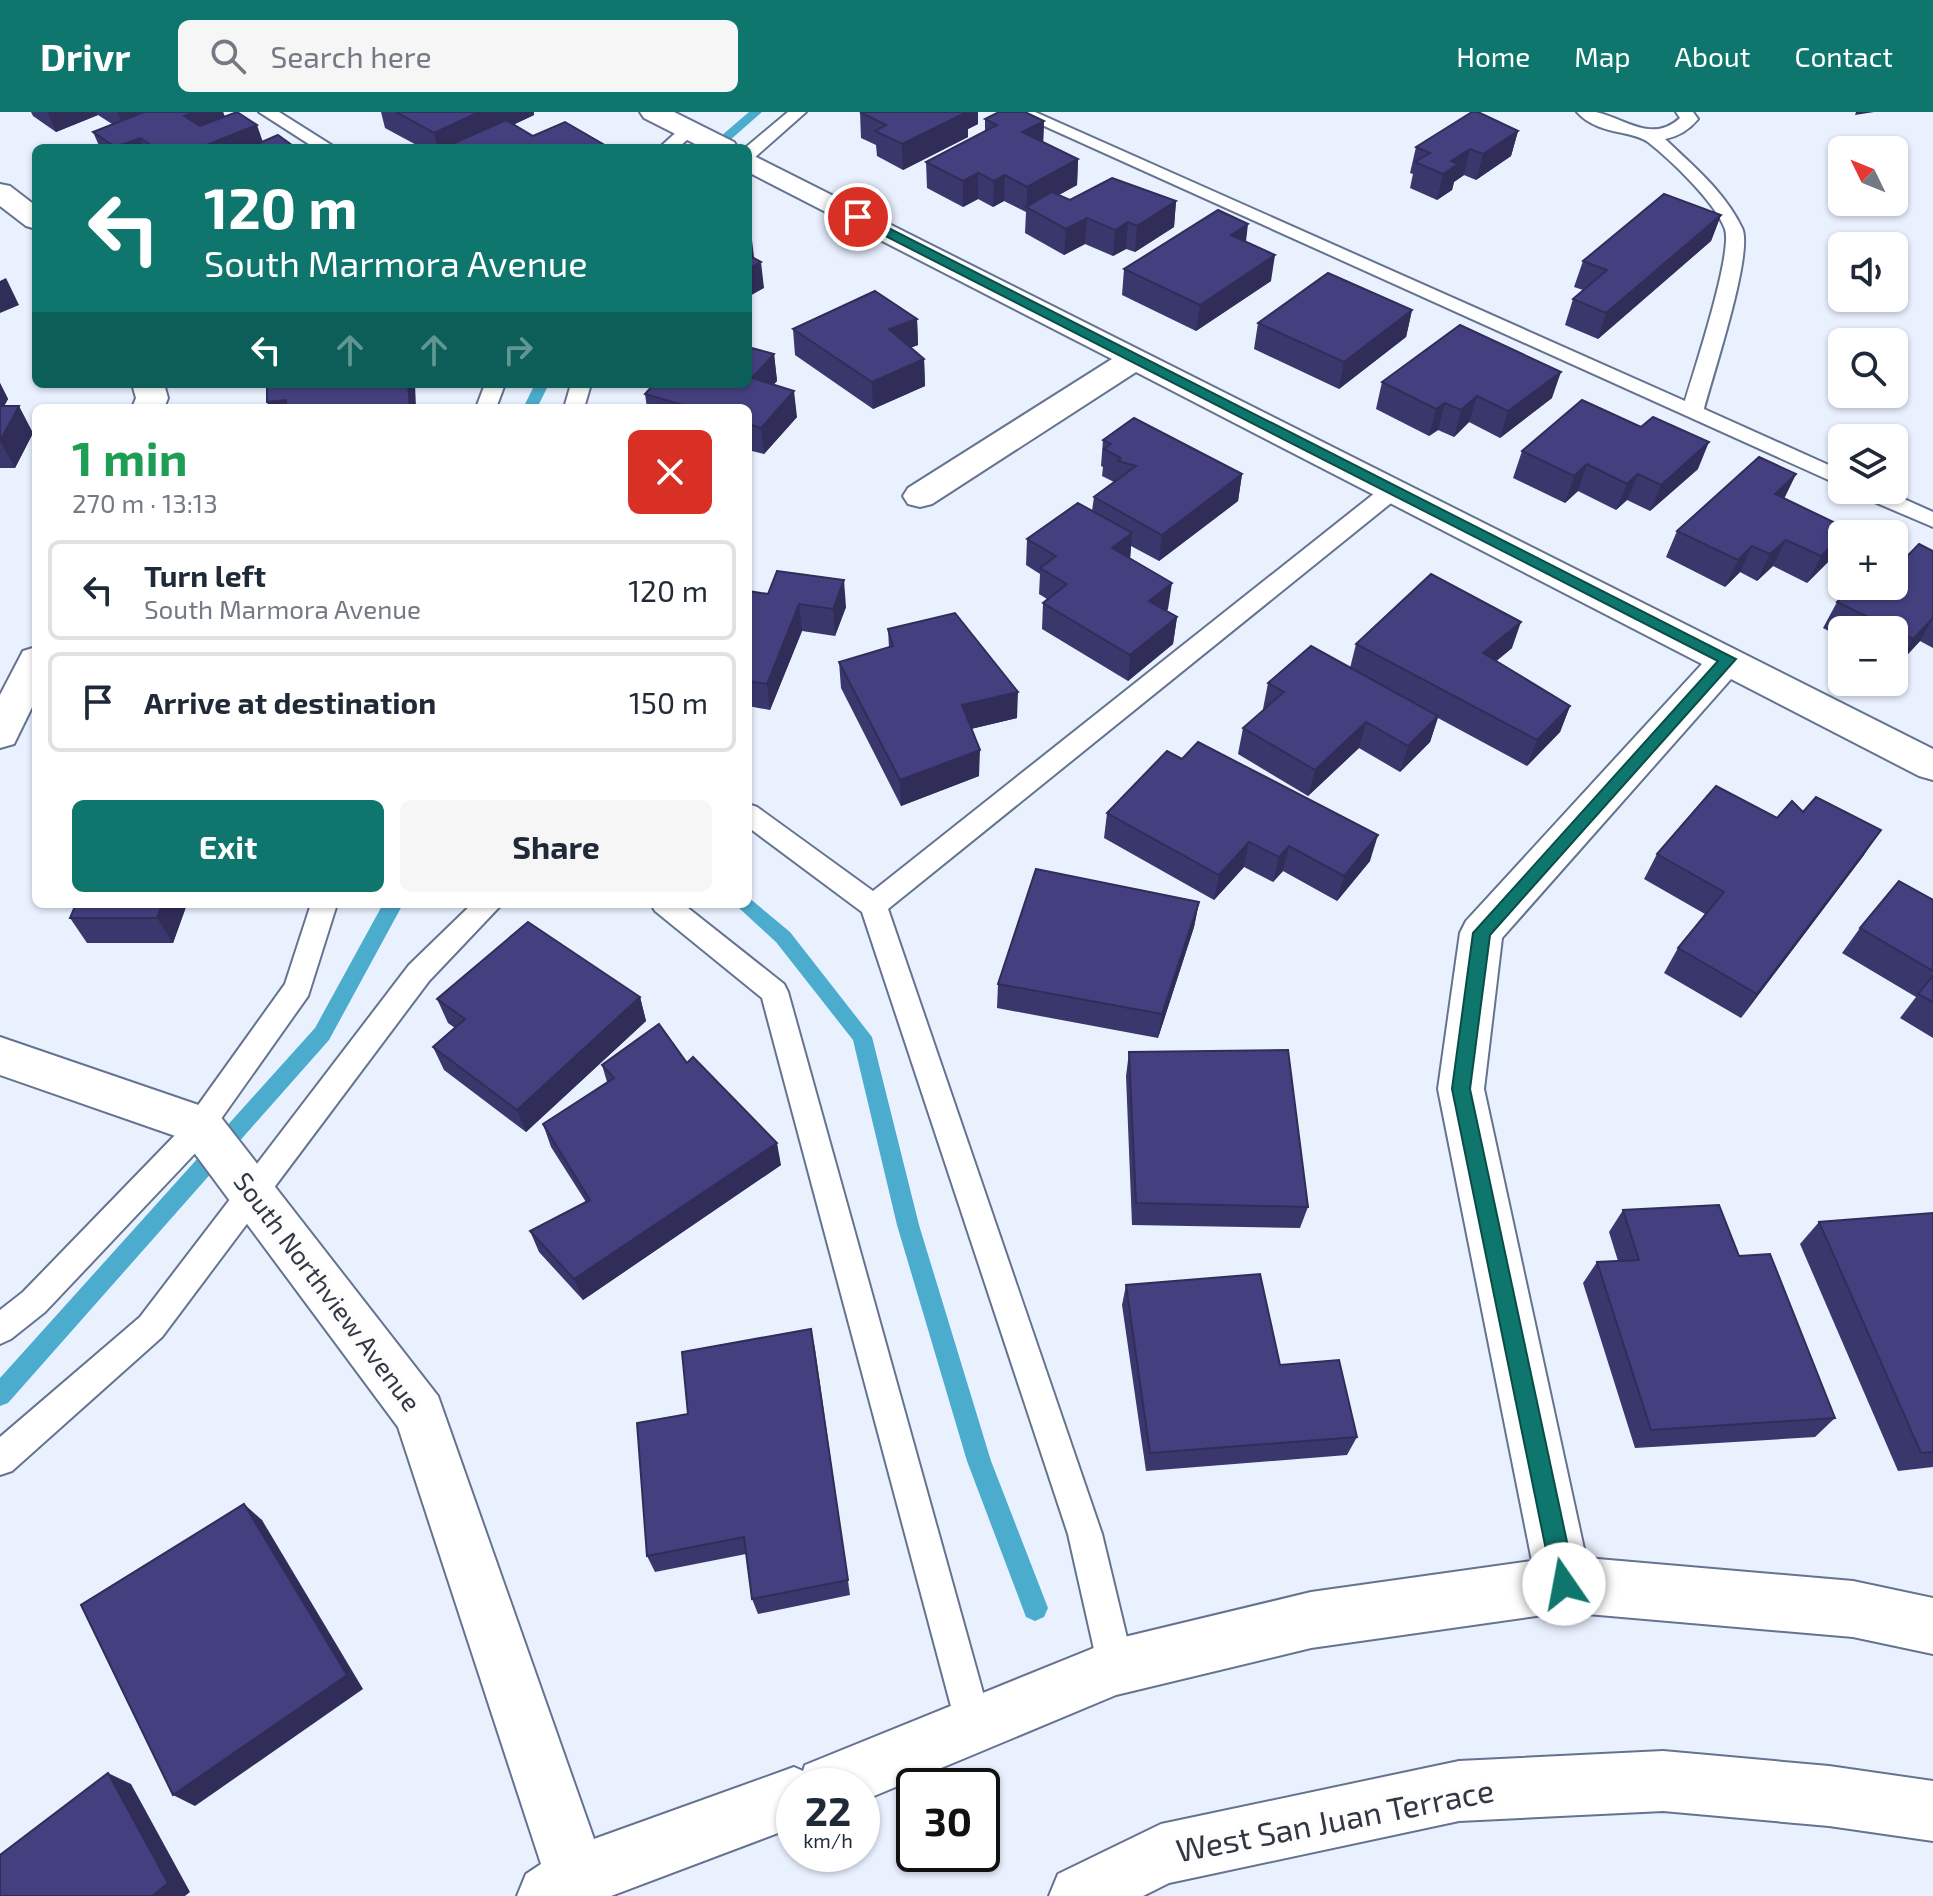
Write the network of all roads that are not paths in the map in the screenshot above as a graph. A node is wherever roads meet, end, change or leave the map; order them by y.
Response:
1 (267, 112) edge
2 (653, 112) edge
3 (798, 112) edge
4 (1021, 112) edge
5 (1585, 112) edge
6 (1684, 112) edge
7 (1651, 135) junction
8 (678, 139) edge
9 (320, 144) edge
10 (704, 144) edge
11 (752, 151) edge
12 (752, 163) edge
13 (0, 192) edge
14 (32, 217) edge
15 (1134, 359) junction
16 (1693, 410) junction
17 (1828, 473) edge
18 (1393, 490) junction
19 (920, 496) dead end
20 (1897, 504) edge
21 (1933, 520) edge
22 (0, 651) edge
23 (32, 651) edge
24 (1728, 659) junction
25 (32, 668) edge
26 (0, 734) edge
27 (1933, 766) edge
28 (752, 817) edge
29 (873, 906) junction
30 (323, 908) edge
31 (485, 908) edge
32 (669, 908) edge
33 (0, 1056) edge
34 (200, 1125) junction
35 (253, 1193) junction
36 (0, 1329) edge
37 (0, 1459) edge
38 (1564, 1584) junction
39 (1933, 1626) edge
40 (1116, 1667) junction
41 (974, 1725) junction
42 (870, 1768) edge
43 (776, 1804) edge
44 (1933, 1811) edge
45 (1133, 1882) edge
46 (568, 1889) edge
47 (1080, 1896) edge

1 - 9 lane
2 - 8 street
3 - 11 lane
4 - 16 lane
5 - 7 lane
6 - 7 lane
7 - 16 lane
8 - 10 street
12 - 15 street
13 - 14 street
15 - 18 street
15 - 19 street
16 - 17 lane
18 - 24 street
18 - 29 lane
20 - 21 lane
22 - 23 street
24 - 27 street
24 - 38 street
25 - 26 street
28 - 29 lane
29 - 40 lane
30 - 34 lane
31 - 35 lane
32 - 41 lane
33 - 34 street
34 - 35 street, South Northview Avenue
34 - 36 lane
35 - 37 lane
35 - 46 street, South Northview Avenue
38 - 39 street
38 - 40 street
40 - 41 street
41 - 42 street
43 - 46 street
44 - 45 street, West San Juan Terrace
45 - 47 street, West San Juan Terrace

